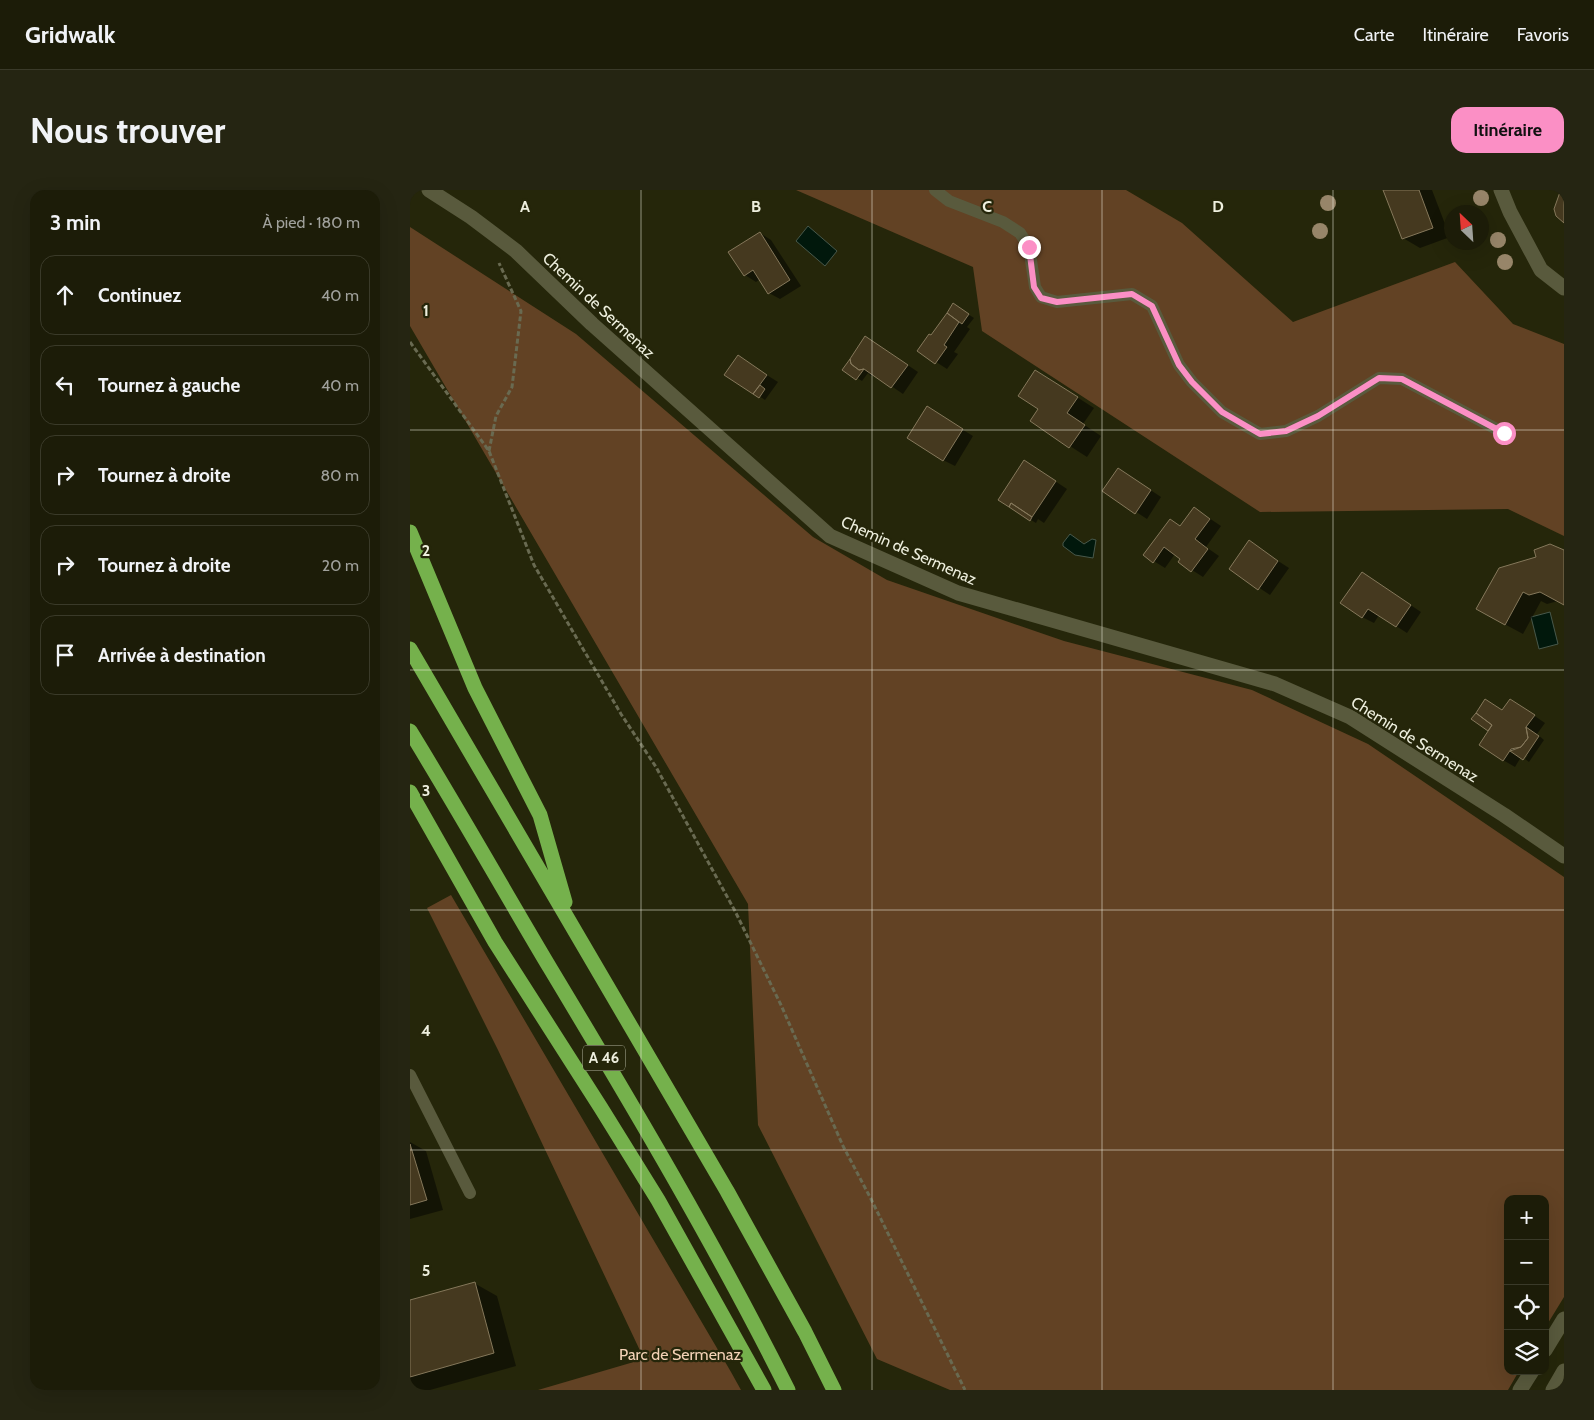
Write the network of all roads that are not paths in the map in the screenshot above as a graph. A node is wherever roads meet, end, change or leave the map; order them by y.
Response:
1 (429, 190) edge
2 (935, 190) edge
3 (1501, 190) edge
4 (1564, 288) edge
5 (1504, 433) dead end
6 (410, 532) edge
7 (410, 649) edge
8 (410, 731) edge
9 (410, 792) edge
10 (1564, 856) edge
11 (570, 922) junction
12 (410, 1075) edge
13 (470, 1193) dead end
14 (1564, 1319) edge
15 (1549, 1343) edge
16 (1564, 1371) edge
17 (1529, 1375) edge
18 (764, 1390) edge
19 (788, 1390) edge
20 (834, 1390) edge
21 (1520, 1390) edge
22 (1553, 1390) edge

1 - 10 street, Chemin de Sermenaz
2 - 5 lane
3 - 4 street
6 - 11 highway
7 - 11 highway, A 46
8 - 19 highway, A 46
9 - 18 highway
11 - 20 highway, A 46
12 - 13 lane
14 - 15 street
16 - 22 street
17 - 21 street

